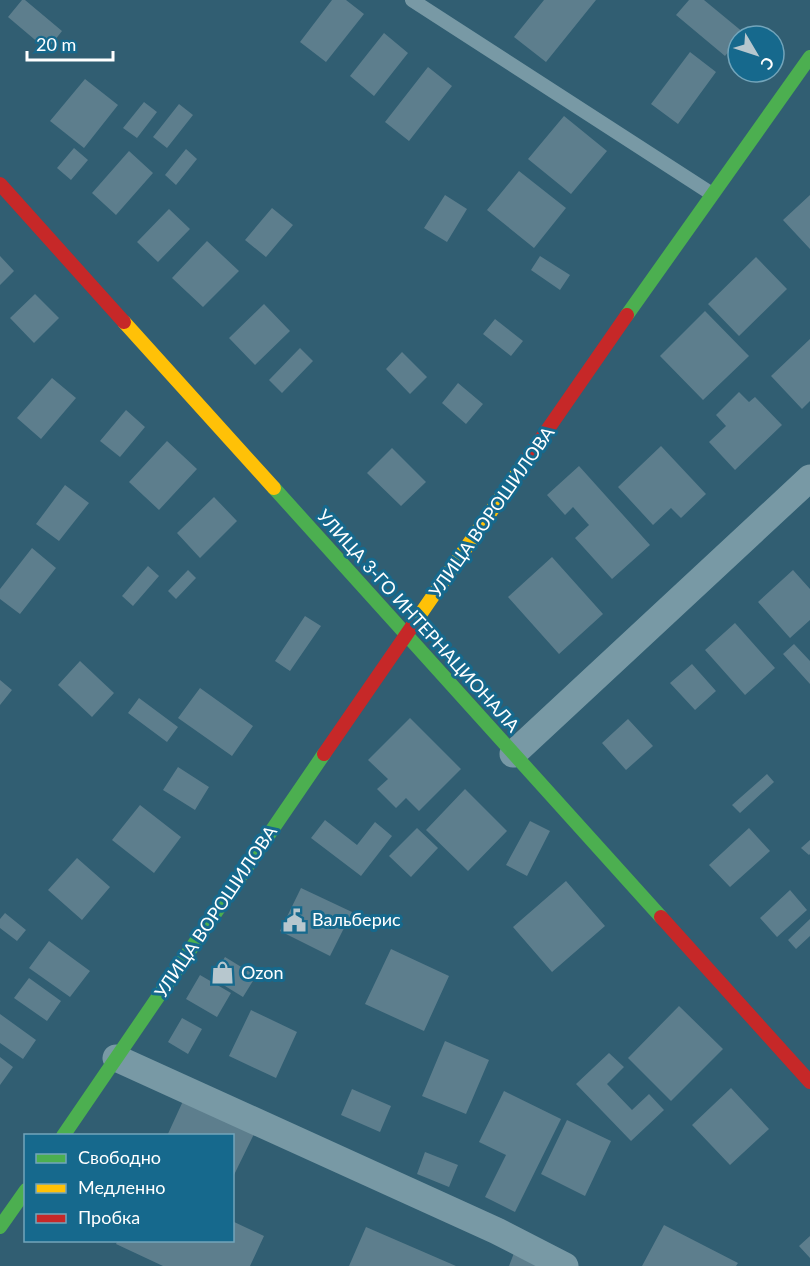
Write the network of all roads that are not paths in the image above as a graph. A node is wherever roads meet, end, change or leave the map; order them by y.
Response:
1 (412, 0) edge
2 (810, 57) edge
3 (0, 184) edge
4 (712, 194) junction
5 (810, 478) edge
6 (407, 634) junction
7 (513, 754) junction
8 (116, 1058) junction
9 (810, 1082) edge
10 (64, 1134) edge
11 (24, 1193) edge
12 (0, 1227) edge
13 (565, 1266) edge

1 - 4 lane
2 - 4 street, УЛИЦА ВОРОШИЛОВА
3 - 6 street, УЛИЦА 3-ГО ИНТЕРНАЦИОНАЛА
4 - 6 street, УЛИЦА ВОРОШИЛОВА
5 - 7 street
6 - 7 street, УЛИЦА 3-ГО ИНТЕРНАЦИОНАЛА
6 - 8 street, УЛИЦА ВОРОШИЛОВА
7 - 9 street, УЛИЦА 3-ГО ИНТЕРНАЦИОНАЛА
8 - 10 street, УЛИЦА ВОРОШИЛОВА
8 - 13 street
11 - 12 street

